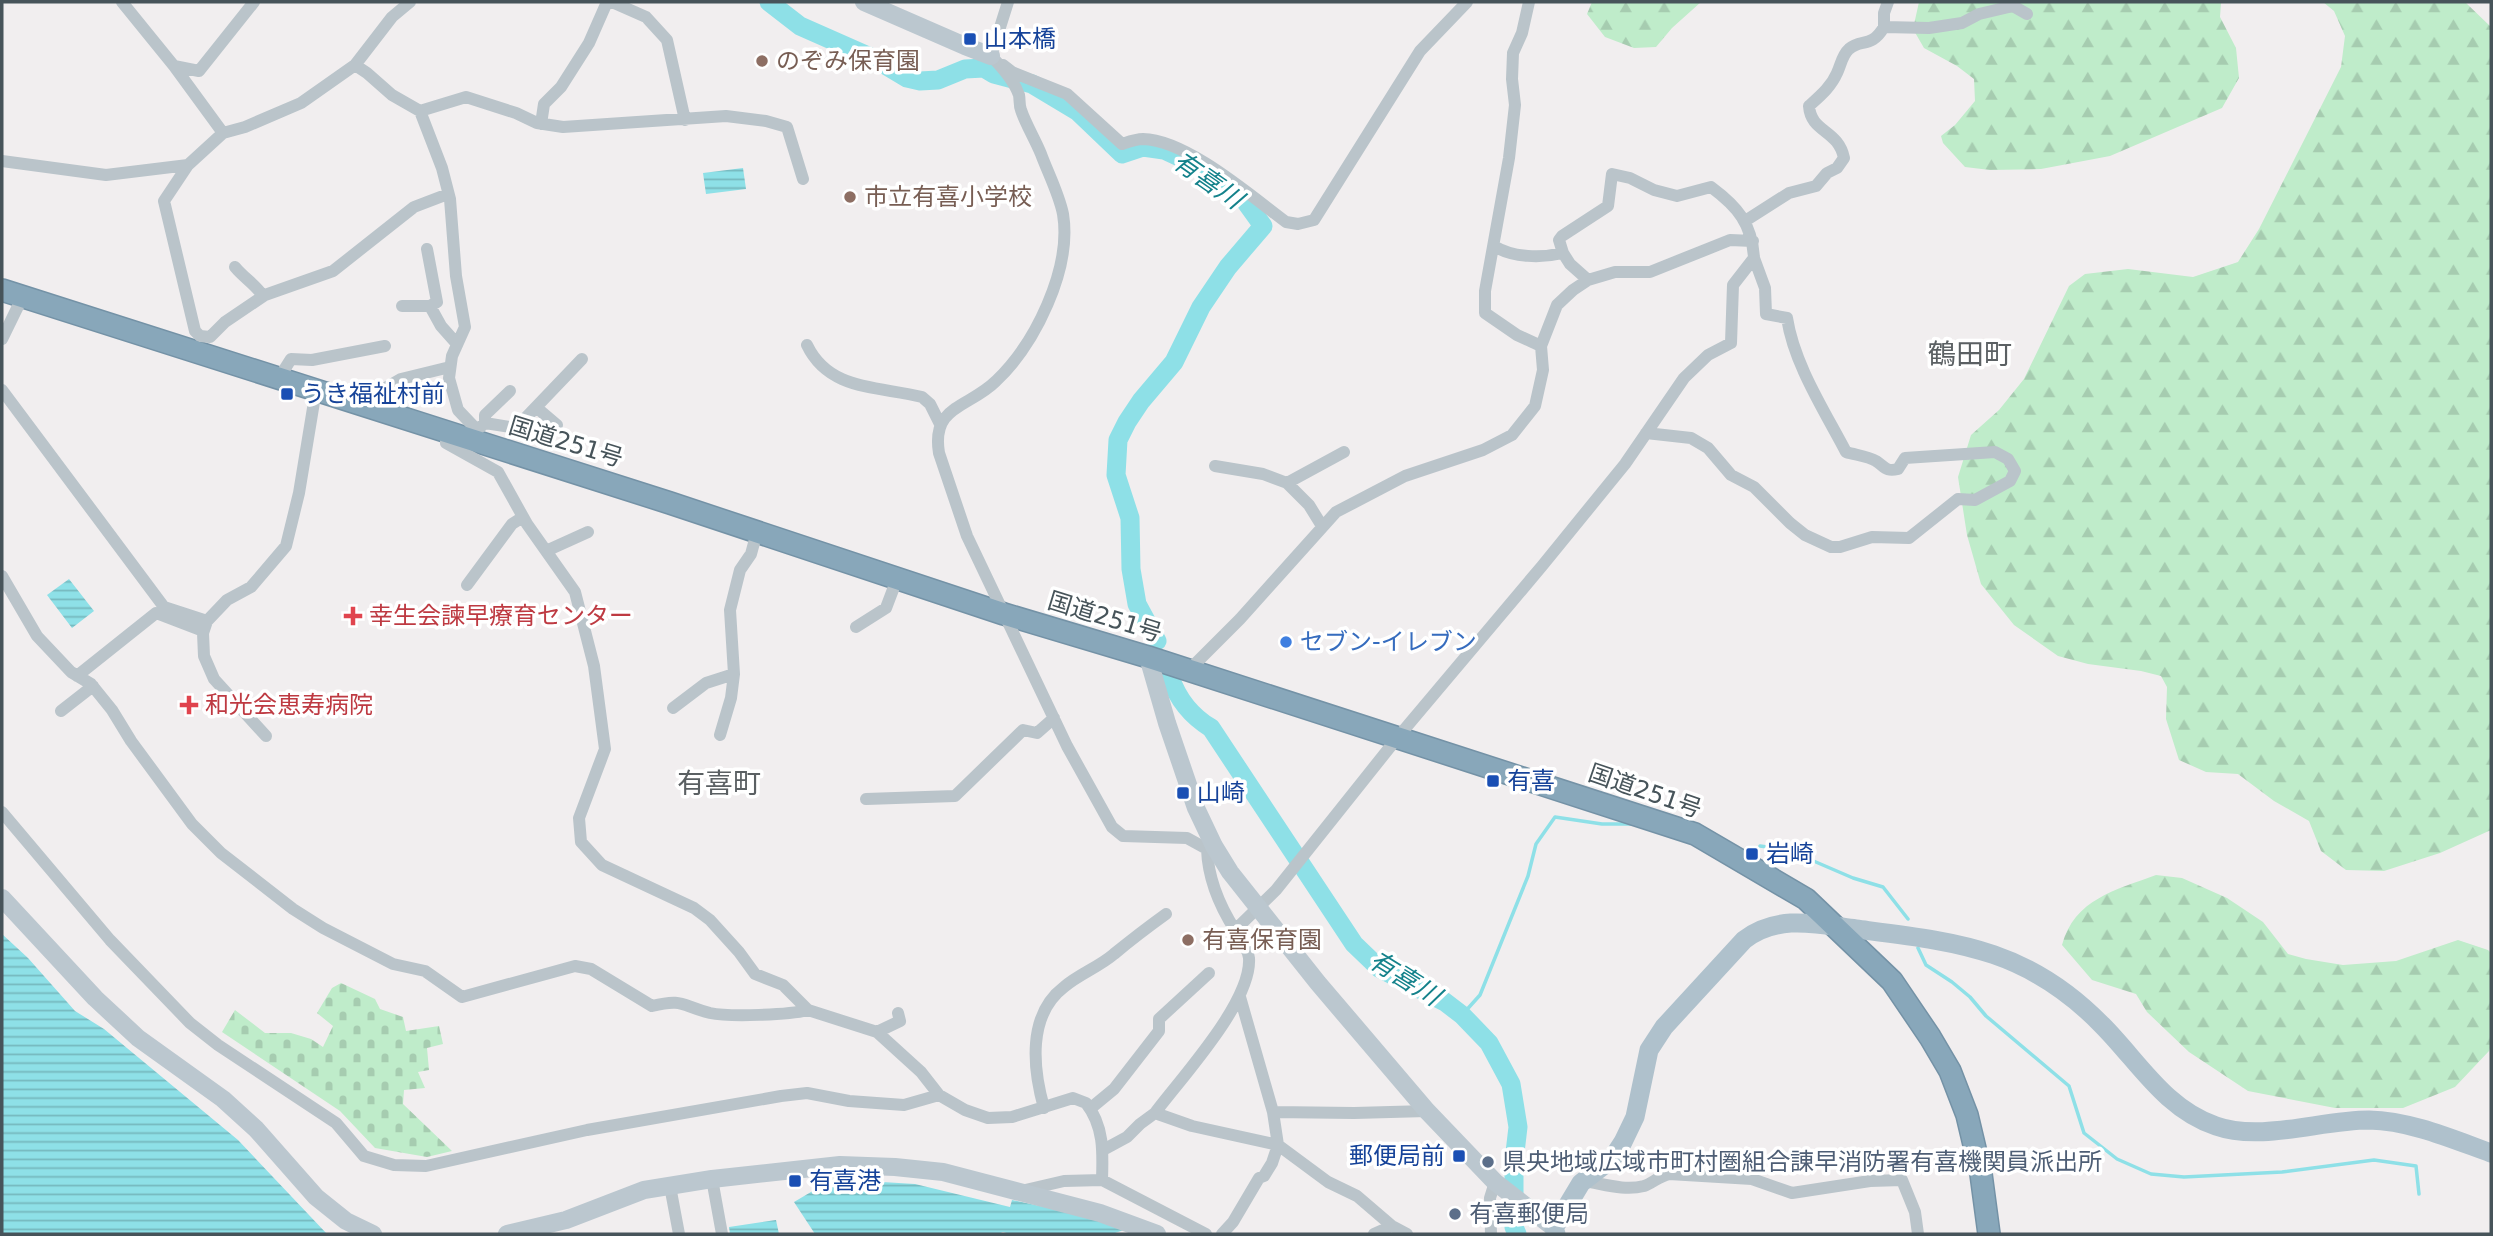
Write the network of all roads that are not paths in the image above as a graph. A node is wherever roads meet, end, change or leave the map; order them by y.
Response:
1 (122, 2) edge
2 (254, 2) edge
3 (410, 2) edge
4 (609, 2) edge
5 (864, 2) edge
6 (1007, 2) edge
7 (1466, 2) edge
8 (1529, 2) edge
9 (1888, 2) edge
10 (2027, 14) dead end
11 (1884, 27) junction
12 (997, 62) junction
13 (355, 65) junction
14 (174, 66) junction
15 (420, 111) junction
16 (685, 120) junction
17 (541, 124) junction
18 (223, 133) junction
19 (2, 161) edge
20 (188, 166) junction
21 (803, 178) dead end
22 (448, 194) junction
23 (1745, 221) junction
24 (1753, 241) junction
25 (1494, 246) junction
26 (426, 248) dead end
27 (1563, 253) junction
28 (1754, 258) junction
29 (235, 267) dead end
30 (1588, 280) junction
31 (2, 290) edge
32 (23, 296) junction
33 (263, 296) junction
34 (402, 306) dead end
35 (430, 306) junction
36 (2, 340) edge
37 (457, 344) junction
38 (807, 345) dead end
39 (1541, 345) junction
40 (385, 346) dead end
41 (582, 359) dead end
42 (450, 367) junction
43 (279, 378) junction
44 (2, 390) edge
45 (316, 390) junction
46 (510, 391) dead end
47 (358, 404) junction
48 (537, 408) junction
49 (940, 424) junction
50 (557, 425) dead end
51 (478, 431) junction
52 (446, 432) junction
53 (1646, 433) junction
54 (1344, 452) dead end
55 (1215, 466) dead end
56 (1287, 483) junction
57 (523, 517) junction
58 (1322, 526) junction
59 (757, 531) junction
60 (588, 532) dead end
61 (546, 551) junction
62 (2, 576) edge
63 (897, 579) junction
64 (467, 585) dead end
65 (1004, 614) junction
66 (205, 626) junction
67 (856, 627) dead end
68 (1148, 657) junction
69 (1188, 671) junction
70 (734, 674) junction
71 (78, 676) junction
72 (93, 686) junction
73 (673, 708) dead end
74 (61, 711) dead end
75 (1054, 718) junction
76 (720, 735) dead end
77 (266, 736) dead end
78 (1398, 737) junction
79 (866, 799) dead end
80 (2, 812) edge
81 (1210, 847) junction
82 (2, 898) edge
83 (1259, 908) junction
84 (1166, 914) dead end
85 (1837, 927) junction
86 (1235, 930) junction
87 (1209, 973) dead end
88 (1240, 997) junction
89 (808, 1010) junction
90 (898, 1013) dead end
91 (877, 1032) junction
92 (939, 1095) junction
93 (1044, 1108) junction
94 (1091, 1108) junction
95 (1427, 1111) junction
96 (1273, 1112) junction
97 (1155, 1113) junction
98 (1278, 1145) junction
99 (1103, 1150) junction
100 (2491, 1153) edge
101 (712, 1179) junction
102 (1102, 1180) junction
103 (1584, 1181) junction
104 (670, 1186) junction
105 (1500, 1186) junction
106 (1017, 1192) junction
107 (1154, 1206) junction
108 (1391, 1226) junction
109 (567, 1227) edge
110 (1146, 1231) edge
111 (1555, 1231) edge
112 (373, 1234) edge
113 (506, 1234) edge
114 (679, 1234) edge
115 (722, 1234) edge
116 (1206, 1234) edge
117 (1222, 1234) edge
118 (1374, 1234) edge
119 (1407, 1234) edge
120 (1491, 1234) edge
121 (1918, 1234) edge
122 (1989, 1234) edge

1 - 14 street
2 - 14 street
3 - 13 street
4 - 16 street
4 - 17 street
5 - 12 street
6 - 12 street
7 - 12 street
8 - 25 street
9 - 11 street
10 - 11 street
11 - 23 street
12 - 49 street
13 - 15 street
13 - 18 street
14 - 18 street
15 - 17 street
15 - 22 street
16 - 17 street
16 - 21 street
18 - 20 street
19 - 20 street
20 - 33 street
22 - 33 street
22 - 37 street
23 - 24 street
23 - 27 street
24 - 28 street
24 - 30 street
25 - 27 street
25 - 39 street
26 - 35 street
27 - 30 street
28 - 53 street
28 - 53 street
29 - 33 street
30 - 39 street
31 - 32 highway, 国道251号
32 - 36 street
32 - 43 highway, 国道251号
34 - 35 street
35 - 37 street
37 - 42 street
38 - 49 street
39 - 58 street
40 - 43 street
41 - 48 street
42 - 47 street
42 - 51 street
43 - 45 highway, 国道251号
44 - 66 street
45 - 47 highway, 国道251号
45 - 66 street
46 - 51 street
47 - 52 highway, 国道251号
48 - 50 street
48 - 51 street
49 - 65 street
51 - 52 highway, 国道251号
51 - 59 highway, 国道251号
52 - 57 street
53 - 78 street
54 - 56 street
55 - 56 street
56 - 58 street
57 - 61 street
57 - 64 street
58 - 69 street
59 - 63 highway, 国道251号
59 - 70 street
60 - 61 street
61 - 89 street
62 - 71 street
63 - 65 highway, 国道251号
63 - 67 street
65 - 68 highway, 国道251号
65 - 75 street
66 - 71 street
66 - 77 street
68 - 69 highway, 国道251号
68 - 81 street
69 - 78 highway, 国道251号
70 - 73 street
70 - 76 street
71 - 72 street
72 - 74 street
72 - 89 street
75 - 79 street
75 - 81 street
78 - 83 street
78 - 85 highway, 国道251号
80 - 92 street
81 - 83 street
81 - 86 street
82 - 112 street
83 - 86 street
83 - 95 street
84 - 93 street
85 - 100 main road
85 - 103 main road
85 - 122 highway, 国道251号
86 - 88 street
87 - 94 street
88 - 96 street
88 - 97 street
89 - 91 street
90 - 91 street
91 - 92 street
92 - 93 street
93 - 94 street
94 - 99 street
95 - 96 street
95 - 105 street
96 - 98 street
97 - 98 street
97 - 99 street
98 - 108 street
98 - 117 street
99 - 102 street
101 - 104 street
101 - 106 street
101 - 115 street
102 - 106 street
102 - 107 street
103 - 111 main road
103 - 121 street
104 - 109 street
104 - 114 street
105 - 111 street
105 - 120 street
106 - 110 street
107 - 110 street
107 - 116 street
108 - 118 street
108 - 119 street
109 - 113 street

